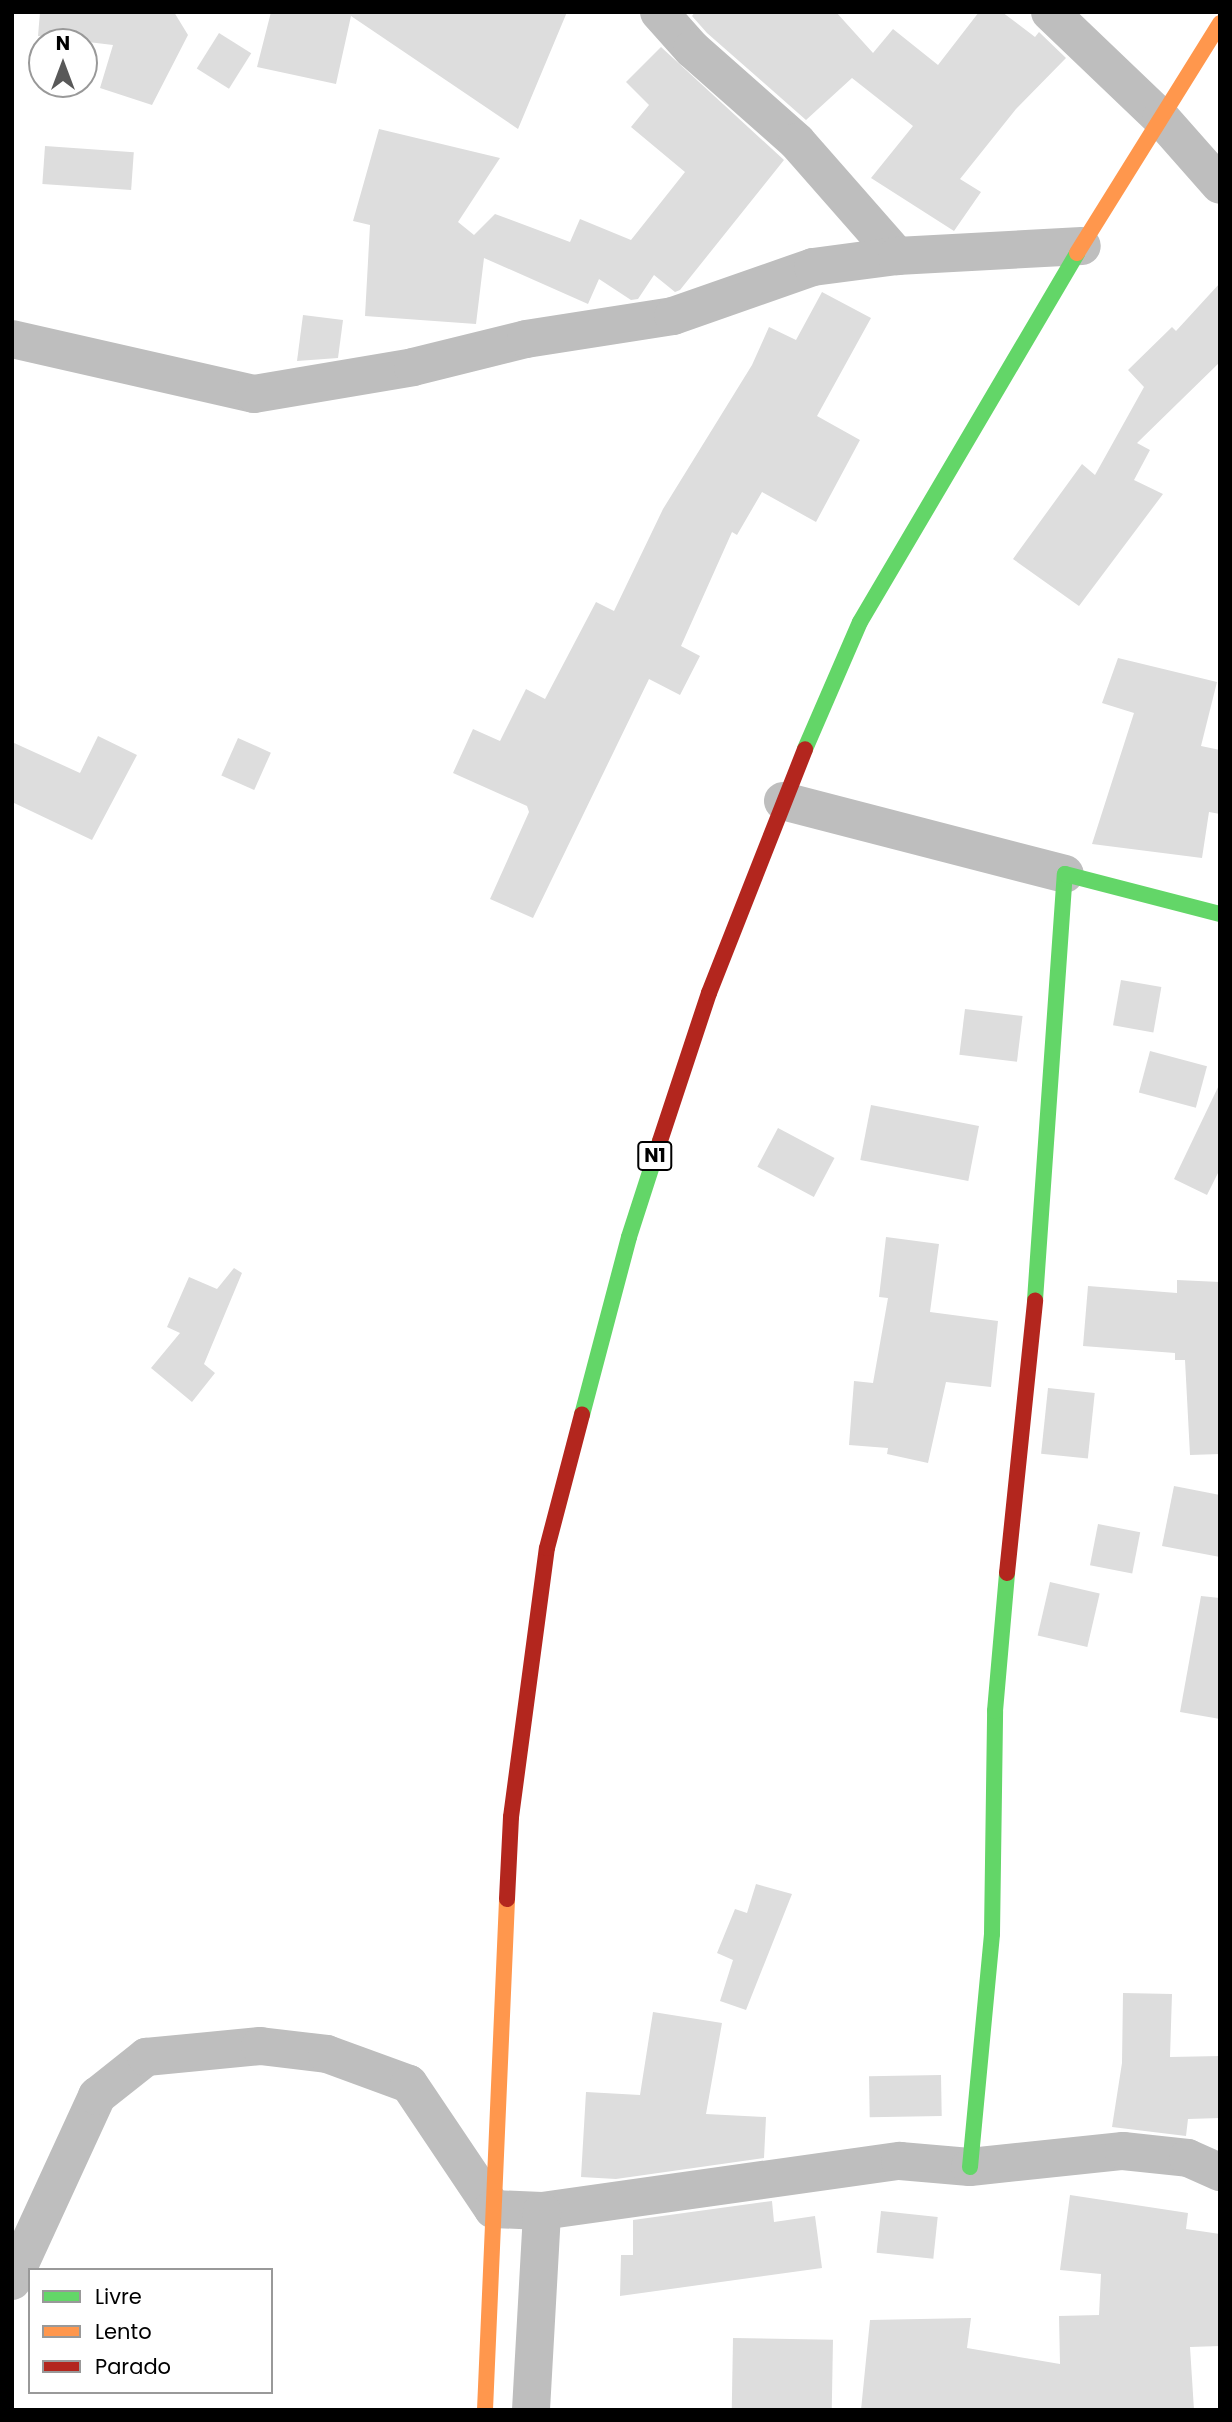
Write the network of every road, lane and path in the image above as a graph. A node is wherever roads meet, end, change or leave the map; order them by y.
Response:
1 (659, 12) edge
2 (1050, 12) edge
3 (1220, 23) edge
4 (1161, 118) junction
5 (1220, 185) edge
6 (1082, 246) junction
7 (897, 256) junction
8 (12, 339) edge
9 (783, 801) junction
10 (1065, 874) junction
11 (1220, 914) edge
12 (970, 2167) junction
13 (1220, 2172) edge
14 (493, 2209) junction
15 (542, 2211) junction
16 (12, 2281) edge
17 (485, 2410) edge
18 (531, 2410) edge

1 - 7 street
2 - 4 street
3 - 4 main road, N1
4 - 5 street
4 - 6 main road, N1
6 - 7 street
6 - 9 main road, N1
7 - 8 street
9 - 10 street
9 - 14 main road, N1
10 - 11 main road
10 - 12 main road
12 - 13 street
12 - 15 street
14 - 15 street
14 - 16 street
14 - 17 main road, N1
15 - 18 street

